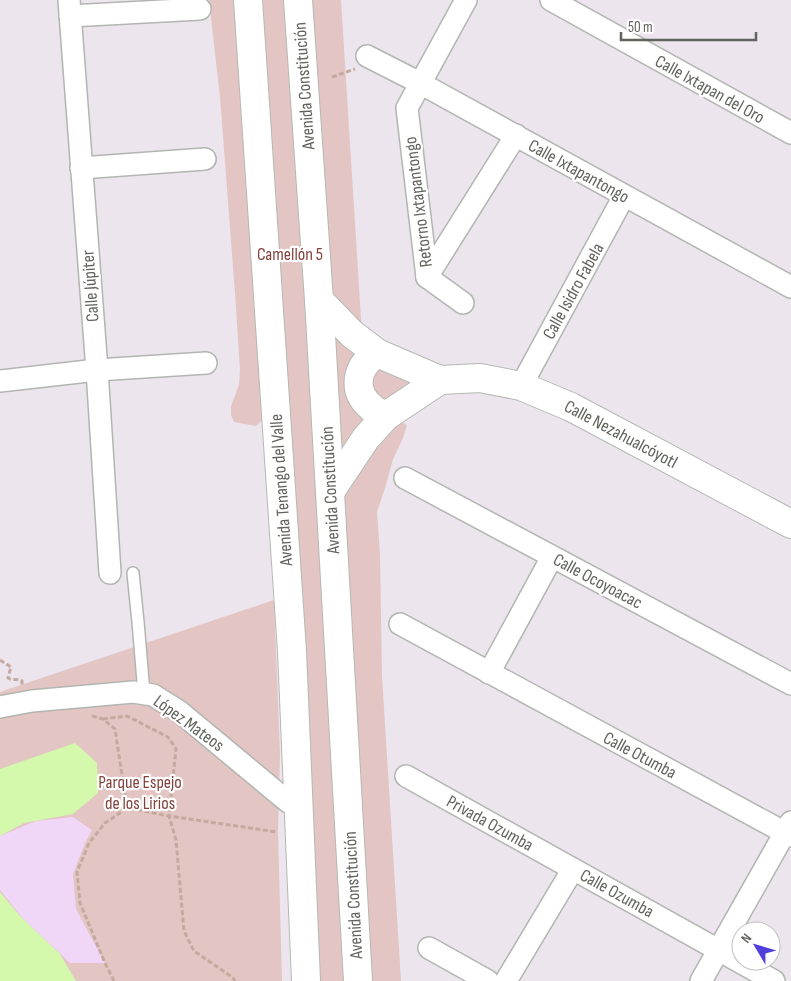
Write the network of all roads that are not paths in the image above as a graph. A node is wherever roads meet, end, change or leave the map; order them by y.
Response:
1 (248, 0) edge
2 (298, 0) edge
3 (466, 0) edge
4 (551, 0) edge
5 (70, 8) edge
6 (200, 9) dead end
7 (367, 56) dead end
8 (420, 83) junction
9 (791, 133) edge
10 (516, 135) junction
11 (205, 159) dead end
12 (81, 168) junction
13 (624, 196) junction
14 (427, 277) junction
15 (791, 287) edge
16 (319, 300) junction
17 (464, 303) dead end
18 (377, 353) junction
19 (206, 363) dead end
20 (97, 370) junction
21 (440, 380) junction
22 (0, 381) edge
23 (521, 386) junction
24 (386, 416) junction
25 (406, 478) dead end
26 (330, 492) junction
27 (791, 524) edge
28 (552, 557) junction
29 (133, 572) dead end
30 (110, 573) dead end
31 (400, 624) dead end
32 (489, 673) junction
33 (791, 684) edge
34 (144, 693) junction
35 (0, 707) edge
36 (406, 776) dead end
37 (300, 820) junction
38 (789, 830) edge
39 (573, 869) junction
40 (429, 948) dead end
41 (718, 950) junction
42 (306, 981) edge
43 (358, 981) edge
44 (488, 981) edge
45 (506, 981) edge
46 (701, 981) edge
47 (774, 981) edge

1 - 37 main road, Avenida Tenango del Valle
2 - 16 main road, Avenida Constitución
3 - 8 street, Retorno Ixtapantongo
4 - 9 street, Calle Ixtapan del Oro
5 - 6 street
5 - 12 street, Calle Júpiter
7 - 8 street, Calle Ixtapantongo
8 - 10 street, Calle Ixtapantongo
8 - 14 street, Retorno Ixtapantongo
10 - 13 street, Calle Ixtapantongo
10 - 14 street, Retorno Ixtapantongo
11 - 12 street
12 - 20 street, Calle Júpiter
13 - 15 street, Calle Ixtapantongo
13 - 23 street, Calle Isidro Fabela
14 - 17 street
16 - 18 main road, Calle Nezahualcóyotl
16 - 26 main road, Avenida Constitución
18 - 21 main road, Calle Nezahualcóyotl
18 - 24 main road
19 - 20 street
20 - 22 street
20 - 30 street, Calle Júpiter
21 - 23 main road, Calle Nezahualcóyotl
21 - 24 main road
23 - 27 main road, Calle Nezahualcóyotl
24 - 26 main road
25 - 28 street, Calle Ocoyoacac
26 - 43 main road, Avenida Constitución
28 - 32 street
28 - 33 street, Calle Ocoyoacac
29 - 34 lane
31 - 32 street, Calle Otumba
32 - 38 street, Calle Otumba
34 - 35 street, López Mateos
34 - 37 street, López Mateos
36 - 39 street, Privada Ozumba
37 - 42 main road, Avenida Tenango del Valle
38 - 41 street
39 - 41 street, Calle Ozumba
39 - 45 street, Calle Ozumba
40 - 44 street
41 - 46 street
41 - 47 street, Calle Ozumba

